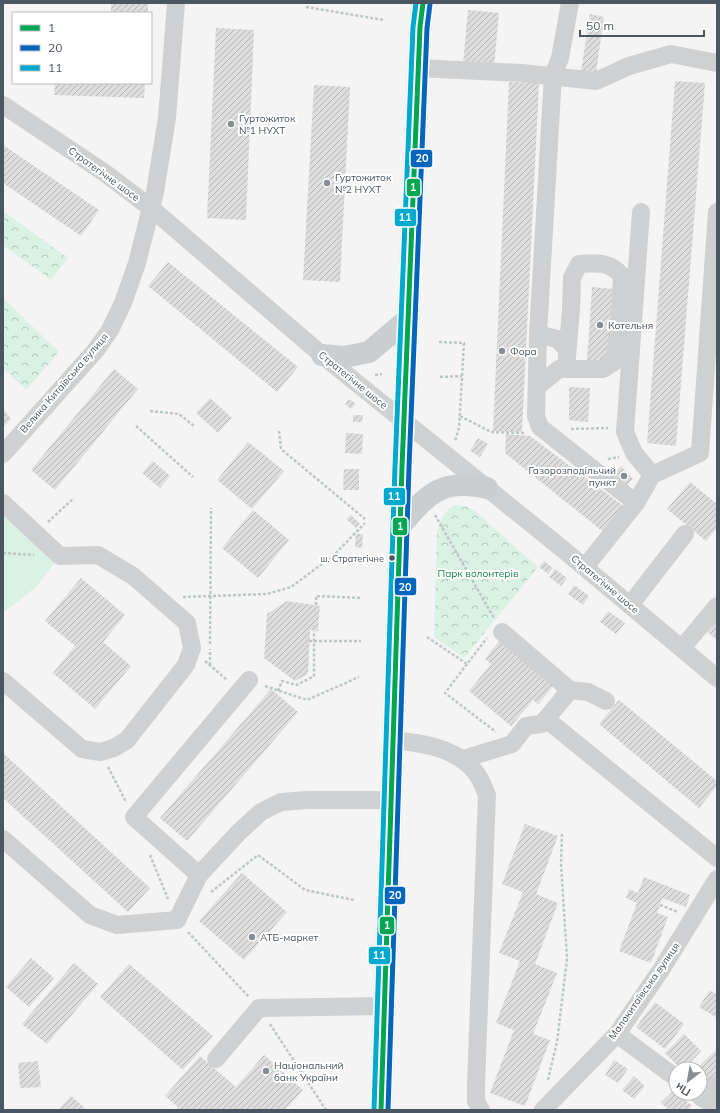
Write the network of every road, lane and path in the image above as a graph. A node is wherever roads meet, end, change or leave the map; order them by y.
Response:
1 (176, 3) edge
2 (423, 3) edge
3 (570, 3) edge
4 (306, 8) dead end
5 (384, 20) dead end
6 (717, 63) edge
7 (418, 68) junction
8 (553, 75) junction
9 (3, 105) edge
10 (151, 208) junction
11 (641, 212) dead end
12 (717, 212) edge
13 (408, 319) junction
14 (538, 334) junction
15 (440, 342) dead end
16 (567, 349) junction
17 (322, 355) junction
18 (566, 369) junction
19 (462, 376) junction
20 (440, 377) dead end
21 (538, 386) junction
22 (150, 411) dead end
23 (460, 416) junction
24 (404, 422) junction
25 (136, 426) dead end
26 (194, 426) dead end
27 (542, 426) junction
28 (626, 427) junction
29 (279, 431) dead end
30 (453, 445) dead end
31 (634, 453) junction
32 (3, 454) edge
33 (588, 464) junction
34 (652, 474) junction
35 (194, 476) dead end
36 (488, 488) junction
37 (74, 498) dead end
38 (3, 503) edge
39 (636, 503) junction
40 (211, 508) dead end
41 (434, 514) dead end
42 (365, 519) dead end
43 (365, 523) dead end
44 (401, 525) junction
45 (35, 534) junction
46 (685, 534) dead end
47 (585, 567) junction
48 (210, 597) junction
49 (362, 598) dead end
50 (316, 605) dead end
51 (630, 605) junction
52 (717, 606) edge
53 (169, 607) junction
54 (314, 631) dead end
55 (502, 632) junction
56 (427, 637) dead end
57 (309, 641) dead end
58 (313, 641) junction
59 (361, 641) dead end
60 (682, 648) junction
61 (467, 664) junction
62 (359, 677) dead end
63 (717, 678) edge
64 (3, 681) edge
65 (245, 685) junction
66 (570, 690) junction
67 (278, 691) junction
68 (606, 701) dead end
69 (546, 719) junction
70 (393, 740) junction
71 (512, 744) junction
72 (100, 752) junction
73 (463, 759) junction
74 (391, 800) junction
75 (134, 817) junction
76 (562, 833) dead end
77 (3, 839) edge
78 (149, 854) dead end
79 (717, 858) edge
80 (240, 868) dead end
81 (199, 876) junction
82 (717, 879) edge
83 (354, 900) dead end
84 (177, 920) junction
85 (384, 1006) junction
86 (259, 1008) junction
87 (617, 1034) junction
88 (216, 1059) dead end
89 (668, 1072) edge
90 (717, 1085) edge
91 (546, 1087) dead end
92 (708, 1090) edge
93 (707, 1101) edge
94 (717, 1108) edge
95 (326, 1110) edge
96 (382, 1110) edge
97 (481, 1110) edge
98 (543, 1110) edge

1 - 10 street, Велика Китаївська вулиця
2 - 7 main road
3 - 8 street
4 - 5 path
6 - 8 street
7 - 8 street
7 - 13 main road
8 - 14 street
9 - 10 street, Стратегічне шосе
10 - 17 street, Стратегічне шосе
10 - 32 street, Велика Китаївська вулиця
11 - 28 street
12 - 34 street
13 - 17 main road
13 - 24 main road
14 - 16 street
14 - 21 street
15 - 19 path
16 - 18 street
16 - 18 street
17 - 24 street, Стратегічне шосе
18 - 21 street
19 - 20 path
19 - 23 path
21 - 27 street
22 - 26 path
23 - 27 path
23 - 30 path
24 - 36 street, Стратегічне шосе
24 - 44 main road
25 - 35 path
27 - 28 path
27 - 33 street
28 - 31 street
29 - 42 path
31 - 33 path
31 - 34 street
33 - 39 street
34 - 39 street
36 - 44 main road
36 - 47 street, Стратегічне шосе
37 - 45 path
38 - 45 street
39 - 47 street
40 - 48 path
41 - 55 path
43 - 48 path
44 - 70 main road
45 - 53 street
46 - 51 street
47 - 51 street, Стратегічне шосе
48 - 53 path
48 - 65 path
49 - 50 path
51 - 60 street, Стратегічне шосе
52 - 60 street
53 - 72 street
54 - 58 path
55 - 61 path
55 - 66 street
56 - 61 path
57 - 58 path
58 - 59 path
58 - 67 path
60 - 63 street, Стратегічне шосе
61 - 71 path
62 - 67 path
64 - 72 street
65 - 67 path
65 - 75 street
66 - 68 street
66 - 69 street
69 - 71 street
69 - 79 street
70 - 73 street
70 - 74 main road
71 - 73 street
72 - 75 path
73 - 97 street
74 - 81 street
74 - 85 main road
75 - 81 street
76 - 91 path
77 - 84 street
78 - 84 path
80 - 83 path
81 - 84 street
82 - 87 street, Малокитаївська вулиця
84 - 86 path
85 - 86 street
85 - 96 main road
86 - 88 street
86 - 95 path
87 - 89 street
87 - 98 street, Малокитаївська вулиця
90 - 92 street
93 - 94 street

